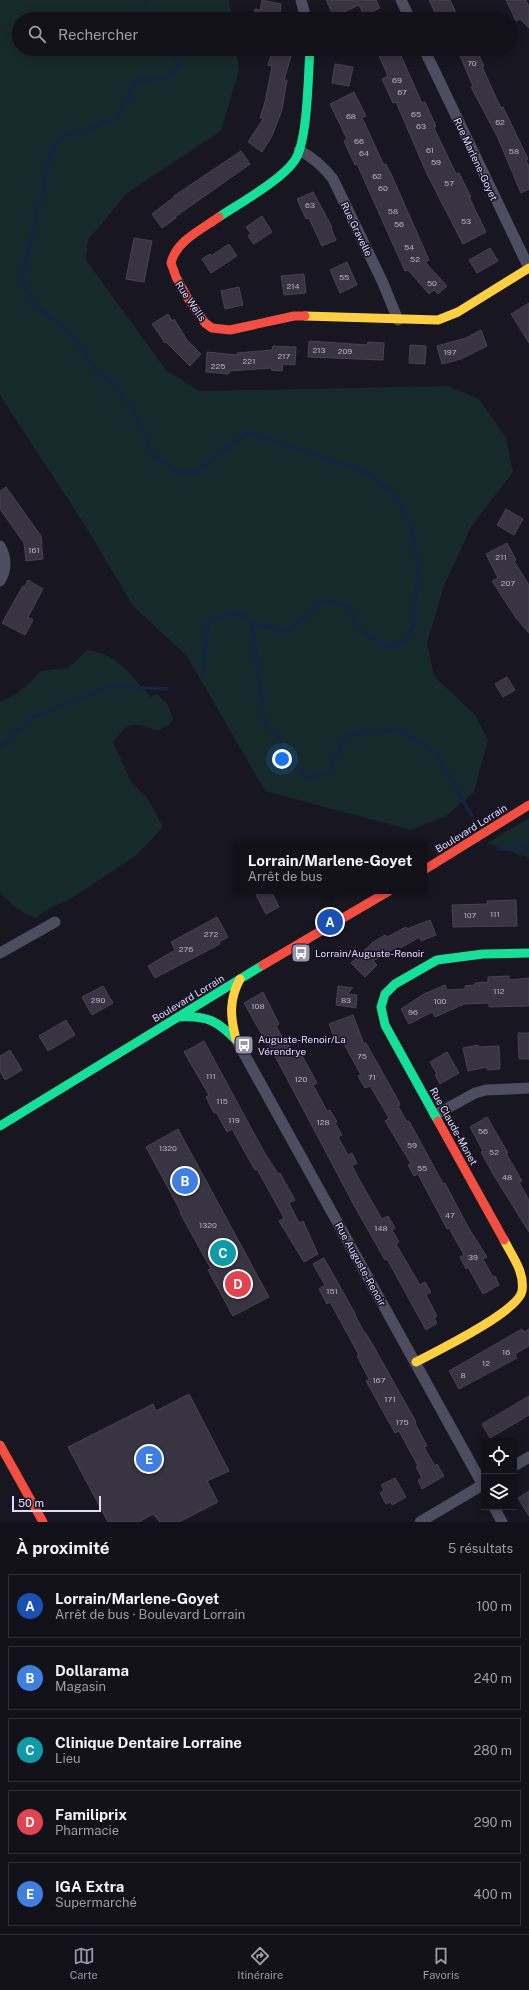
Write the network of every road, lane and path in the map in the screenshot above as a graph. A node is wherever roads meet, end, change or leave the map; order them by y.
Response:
1 (300, 0) edge
2 (401, 0) edge
3 (304, 12) edge
4 (407, 12) edge
5 (309, 56) edge
6 (427, 56) edge
7 (299, 150) junction
8 (529, 268) edge
9 (398, 320) junction
10 (0, 546) edge
11 (0, 581) edge
12 (529, 805) edge
13 (427, 868) edge
14 (384, 894) edge
15 (55, 922) dead end
16 (0, 953) edge
17 (529, 953) edge
18 (240, 979) junction
19 (177, 1017) junction
20 (237, 1041) junction
21 (529, 1088) edge
22 (435, 1115) junction
23 (0, 1126) edge
24 (416, 1362) junction
25 (0, 1445) edge
26 (529, 1457) edge
27 (517, 1464) edge
28 (481, 1480) edge
29 (481, 1487) edge
30 (496, 1510) edge
31 (43, 1522) edge
32 (420, 1522) edge
33 (502, 1522) edge

1 - 3 street
2 - 4 street
5 - 7 street, Rue Wells
6 - 8 street, Rue Marlene-Goyet
7 - 9 street, Rue Gravelle
7 - 9 street, Rue Wells
8 - 9 street, Rue Wells
10 - 11 street
12 - 13 street, Boulevard Lorrain
14 - 18 street, Boulevard Lorrain
15 - 16 street
17 - 22 street, Rue Claude-Monet
18 - 19 street, Boulevard Lorrain
18 - 20 street
19 - 20 street
19 - 23 street, Boulevard Lorrain
20 - 24 street, Rue Auguste-Renoir
21 - 22 street
22 - 24 street, Rue Claude-Monet
24 - 28 street, Rue Auguste-Renoir
25 - 31 street
26 - 27 street
29 - 32 street
30 - 33 street

